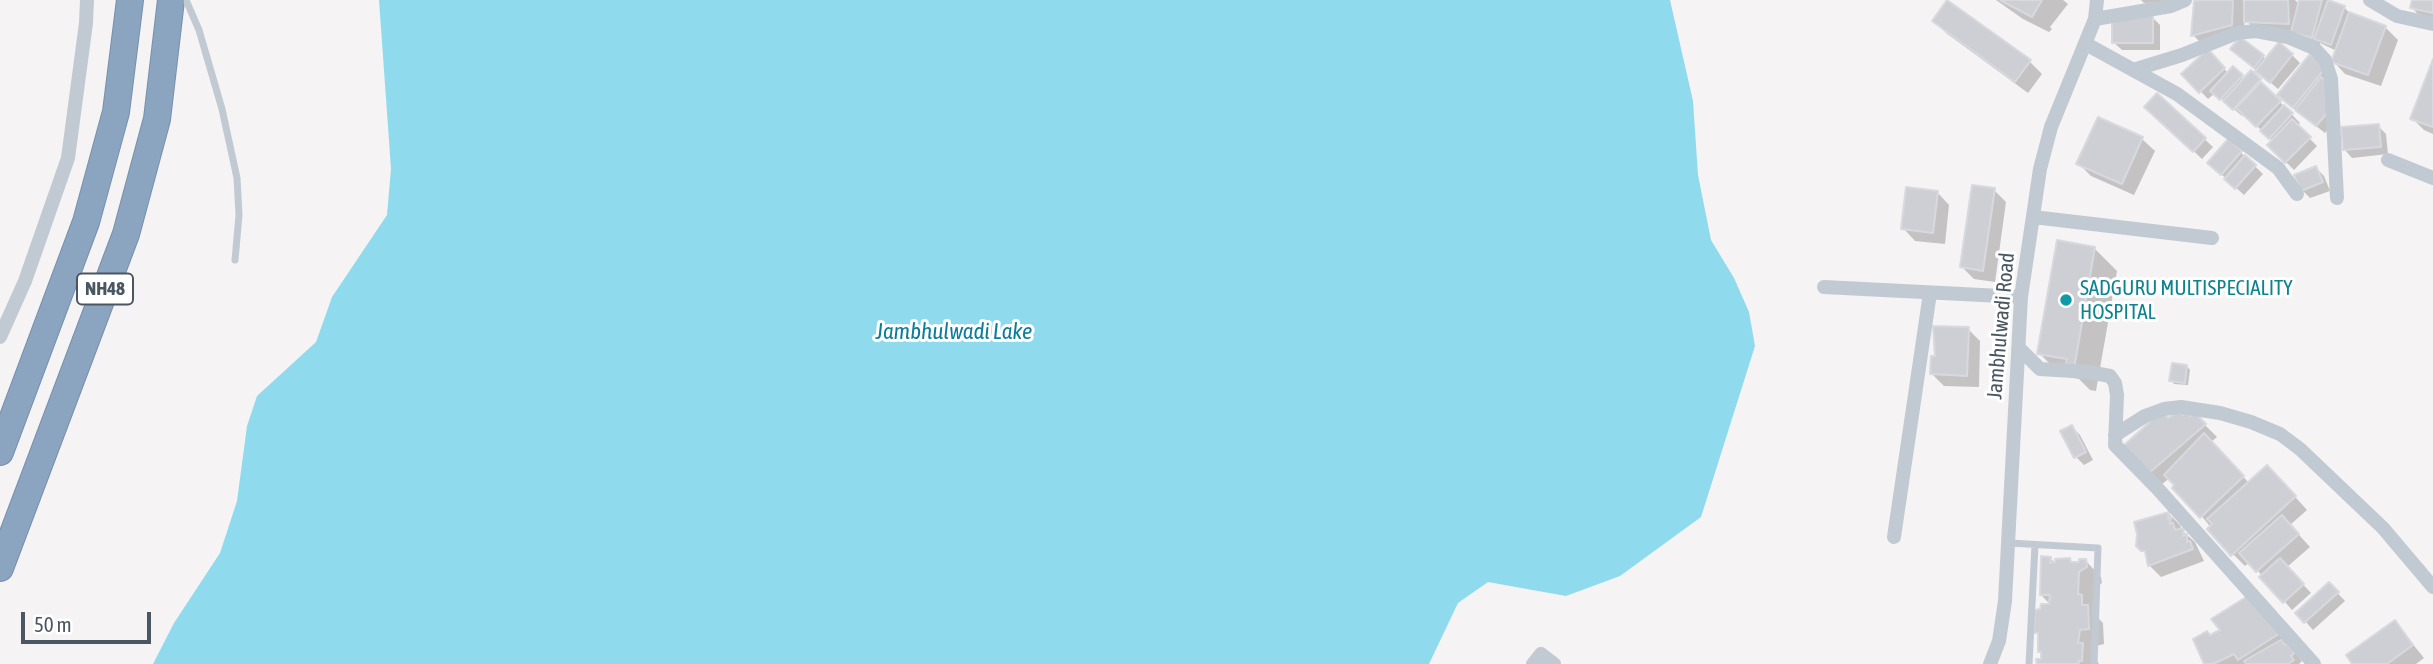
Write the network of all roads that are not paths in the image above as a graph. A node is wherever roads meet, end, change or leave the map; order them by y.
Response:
1 (87, 0) edge
2 (130, 0) edge
3 (171, 0) edge
4 (186, 0) edge
5 (2097, 0) edge
6 (2185, 0) edge
7 (2370, 0) edge
8 (2095, 19) junction
9 (2433, 24) edge
10 (2087, 44) junction
11 (2133, 70) junction
12 (2388, 160) dead end
13 (2433, 178) edge
14 (2297, 194) dead end
15 (2337, 198) dead end
16 (2033, 217) junction
17 (2212, 238) dead end
18 (235, 260) dead end
19 (1824, 288) dead end
20 (1930, 293) junction
21 (2021, 297) junction
22 (0, 337) edge
23 (2019, 348) junction
24 (2115, 435) junction
25 (0, 452) edge
26 (1894, 537) dead end
27 (2008, 543) junction
28 (2035, 545) junction
29 (0, 568) edge
30 (2433, 587) edge
31 (1533, 664) edge
32 (1555, 664) edge
33 (1990, 664) edge
34 (2029, 664) edge
35 (2094, 664) edge
36 (2314, 664) edge

1 - 22 street
2 - 25 highway, NH48
3 - 29 highway, NH48
4 - 18 lane
5 - 8 street, Jambhulwadi Road
6 - 8 street
7 - 9 street
8 - 10 street, Jambhulwadi Road
10 - 11 street
10 - 16 street, Jambhulwadi Road
11 - 14 street
11 - 15 street
12 - 13 street
16 - 17 street
16 - 21 street, Jambhulwadi Road
19 - 20 street
20 - 21 street
20 - 26 street
21 - 23 street, Jambhulwadi Road
23 - 24 street
23 - 27 street, Jambhulwadi Road
24 - 30 street
24 - 36 street
27 - 28 lane
27 - 33 street, Jambhulwadi Road
28 - 34 lane
28 - 35 lane
31 - 32 street

